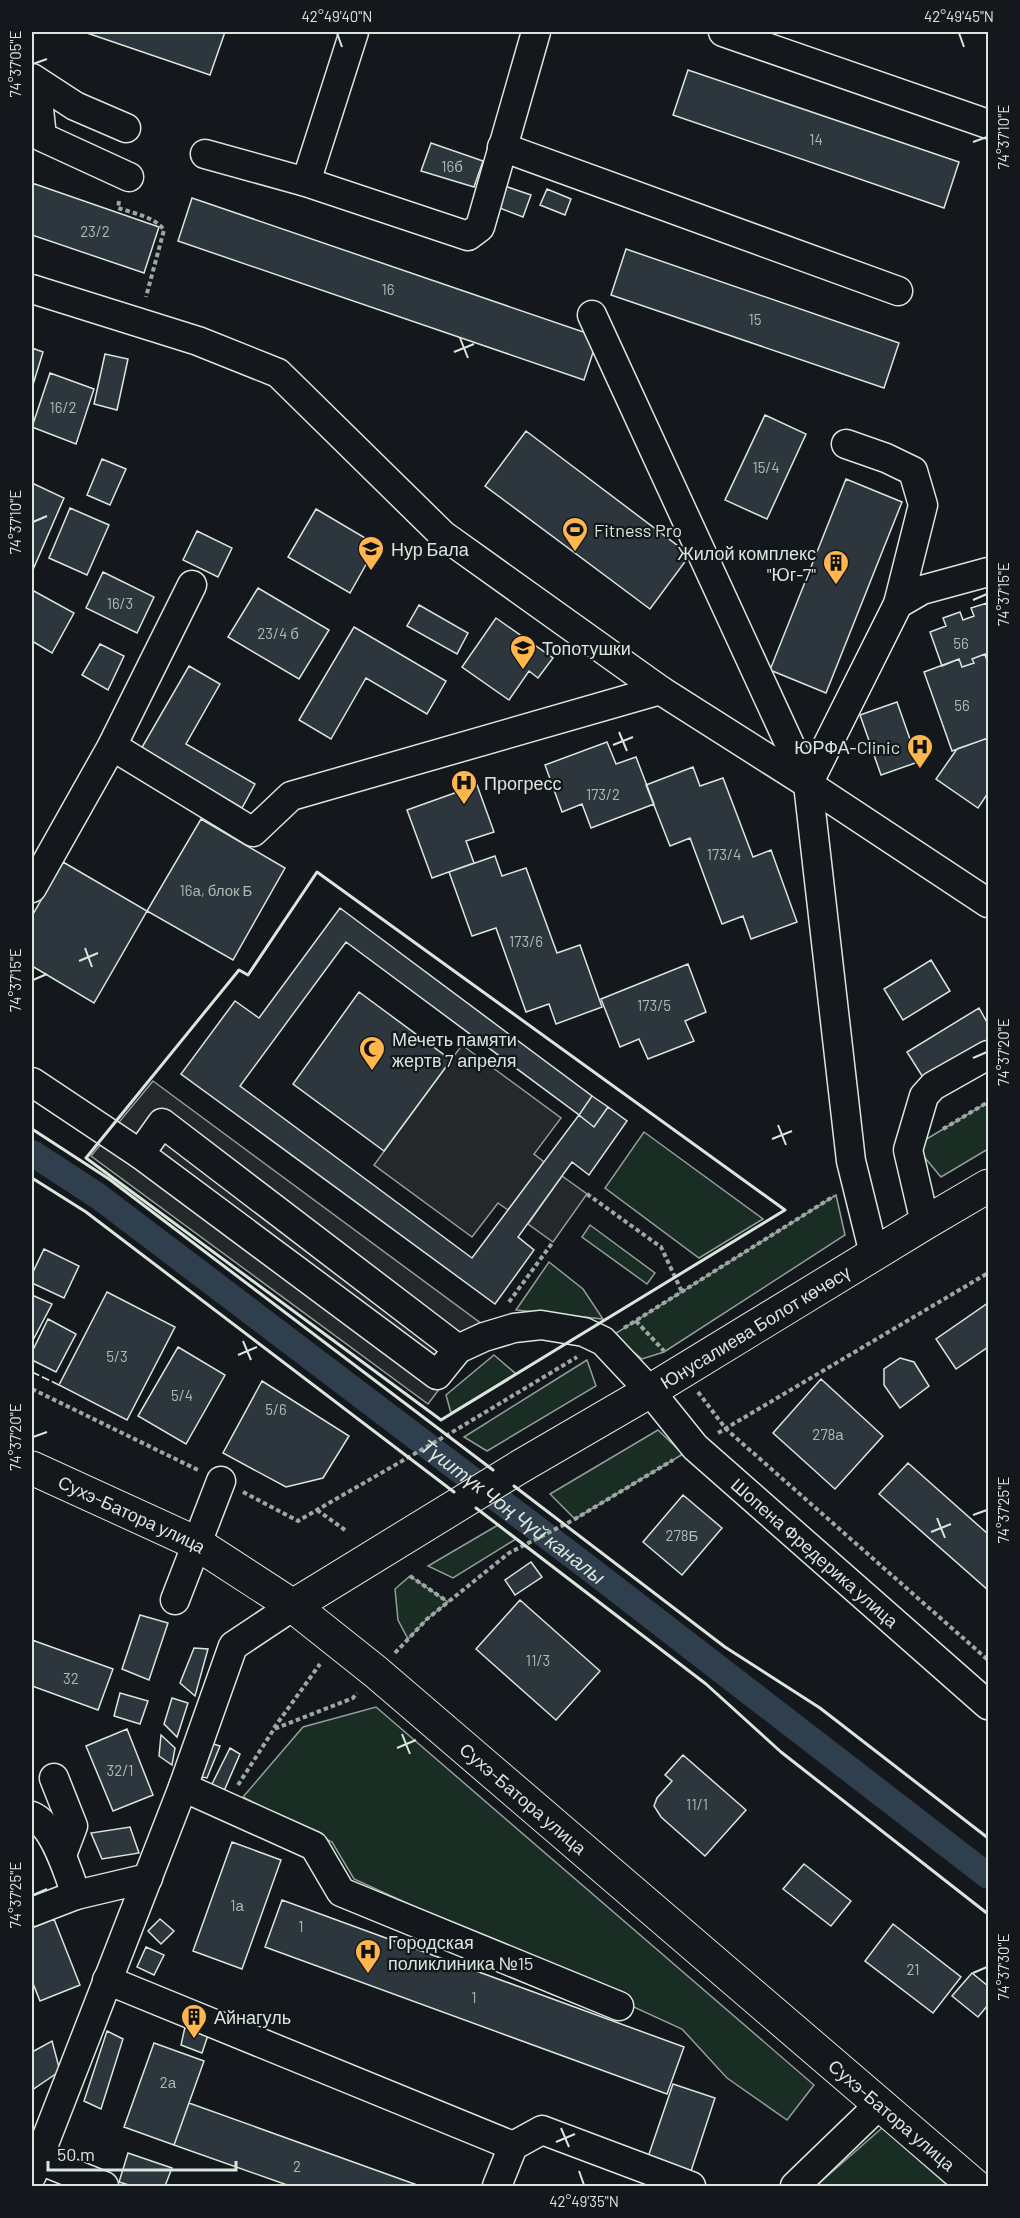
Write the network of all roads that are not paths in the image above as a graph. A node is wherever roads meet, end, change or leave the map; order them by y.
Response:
1 (354, 32) edge
2 (536, 32) edge
3 (723, 32) edge
4 (34, 79) edge
5 (988, 124) edge
6 (126, 128) dead end
7 (502, 147) junction
8 (205, 154) dead end
9 (125, 175) road end
10 (306, 182) junction
11 (32, 289) edge
12 (898, 291) dead end
13 (592, 315) dead end
14 (846, 444) dead end
15 (988, 572) edge
16 (192, 585) dead end
17 (898, 604) junction
18 (660, 690) junction
19 (112, 746) junction
20 (808, 784) junction
21 (32, 888) edge
22 (988, 903) edge
23 (988, 1055) edge
24 (32, 1082) edge
25 (140, 1154) junction
26 (988, 1186) edge
27 (925, 1223) junction
28 (874, 1254) junction
29 (458, 1349) junction
30 (650, 1391) junction
31 (32, 1468) edge
32 (221, 1480) road end
33 (196, 1543) junction
34 (175, 1600) dead end
35 (293, 1606) junction
36 (988, 1705) edge
37 (54, 1778) dead end
38 (183, 1787) junction
39 (32, 1816) edge
40 (62, 1855) junction
41 (148, 1878) junction
42 (76, 1895) junction
43 (32, 1912) edge
44 (107, 1980) junction
45 (619, 2006) dead end
46 (880, 2103) junction
47 (513, 2146) junction
48 (34, 2167) edge
49 (104, 2187) edge
50 (497, 2187) edge
51 (691, 2187) edge
52 (795, 2187) edge
53 (975, 2187) edge

1 - 10 street
2 - 7 street
3 - 5 street
4 - 6 street
4 - 9 street
7 - 10 street
7 - 12 street
8 - 10 street
11 - 18 street
13 - 20 street
14 - 17 street
15 - 17 street
16 - 19 street
17 - 20 street
18 - 19 street
18 - 20 street
19 - 21 street
20 - 22 street
20 - 28 street
23 - 27 street
24 - 25 street
25 - 29 street
25 - 29 street
26 - 27 main road, Юнусалиева Болот көчөсү
27 - 28 main road, Юнусалиева Болот көчөсү
28 - 30 main road, Юнусалиева Болот көчөсү
29 - 30 street, Шопена Фредерика улица
30 - 35 main road, Юнусалиева Болот көчөсү
30 - 36 street, Шопена Фредерика улица
31 - 33 main road, Сухэ-Батора улица
32 - 33 street
33 - 34 street
33 - 35 main road, Сухэ-Батора улица
35 - 38 street
35 - 46 main road, Сухэ-Батора улица
37 - 40 street
38 - 41 street
38 - 45 street
39 - 40 street
40 - 42 street
41 - 42 street
41 - 44 street
42 - 43 street
44 - 47 street
44 - 48 street
46 - 52 street
46 - 53 main road, Сухэ-Батора улица
47 - 50 street
47 - 51 street
48 - 49 street

